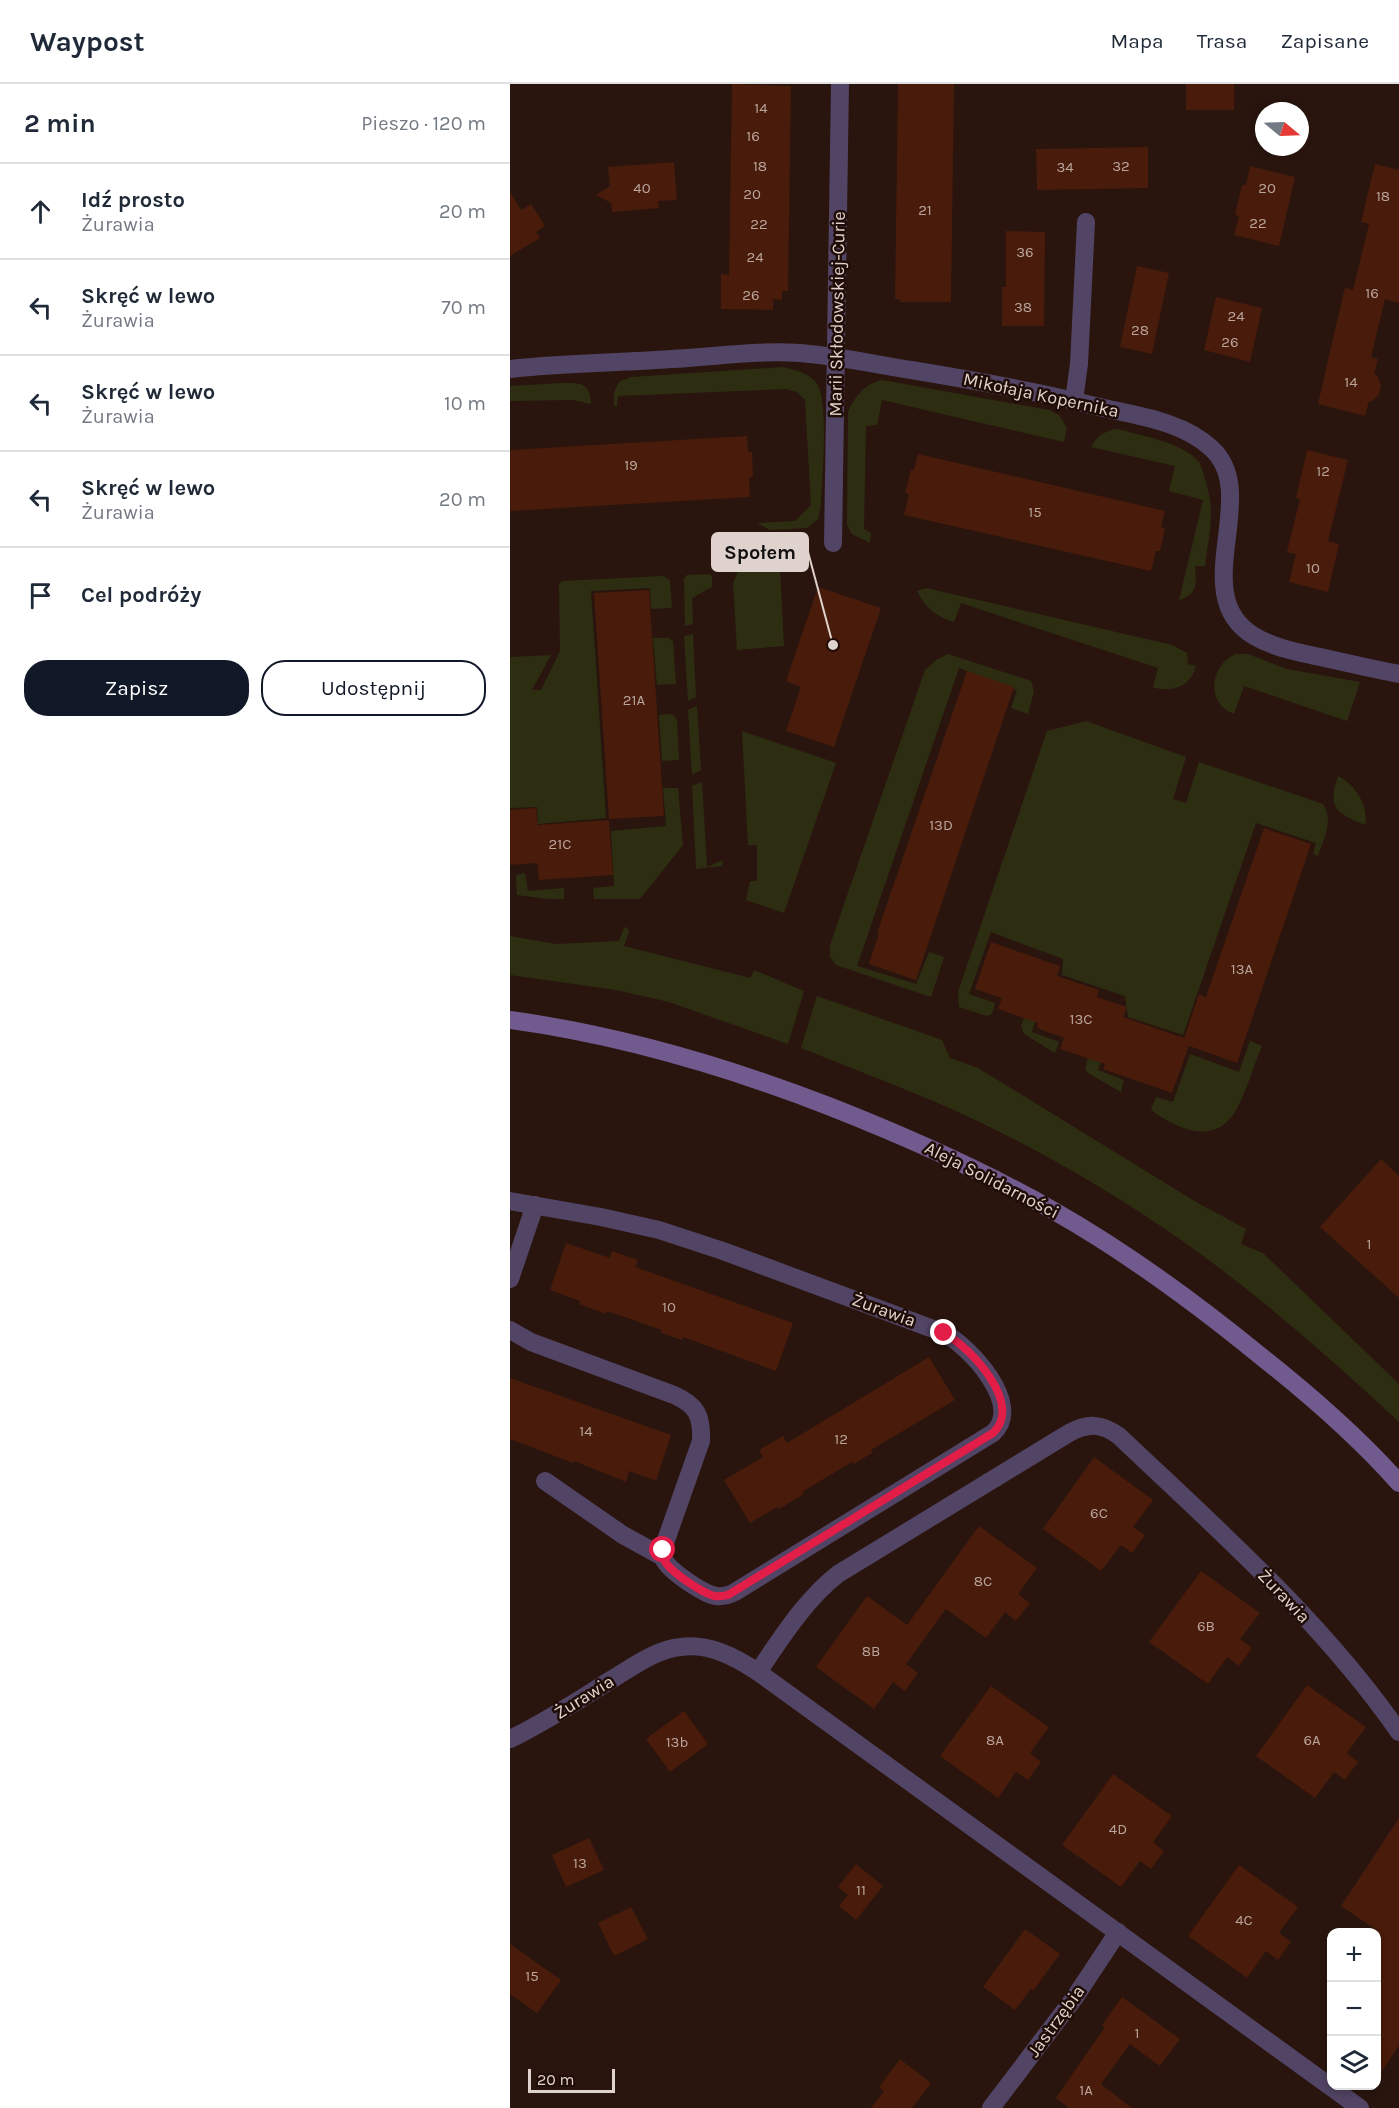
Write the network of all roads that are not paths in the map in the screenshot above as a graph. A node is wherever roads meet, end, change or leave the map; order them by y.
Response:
1 (840, 84) edge
2 (1086, 222) dead end
3 (836, 358) junction
4 (510, 369) edge
5 (1074, 400) junction
6 (833, 543) dead end
7 (1399, 674) edge
8 (510, 1020) edge
9 (510, 1201) edge
10 (535, 1205) junction
11 (510, 1279) edge
12 (510, 1330) edge
13 (545, 1482) dead end
14 (1399, 1483) edge
15 (663, 1557) junction
16 (758, 1672) junction
17 (1399, 1732) edge
18 (510, 1739) edge
19 (1118, 1932) junction
20 (991, 2108) edge
21 (1360, 2108) edge

1 - 3 street, Marii Skłodowskiej-Curie
2 - 5 street
3 - 4 street, Mikołaja Kopernika
3 - 5 street, Mikołaja Kopernika
3 - 6 street, Marii Skłodowskiej-Curie
5 - 7 street, Mikołaja Kopernika
8 - 14 main road, Aleja Solidarności
9 - 10 street, Żurawia
10 - 11 street
10 - 15 street, Żurawia
12 - 15 street
13 - 15 street, Żurawia
16 - 17 street, Żurawia
16 - 18 street, Żurawia
16 - 19 street, Żurawia
19 - 20 street, Jastrzębia
19 - 21 street, Żurawia

